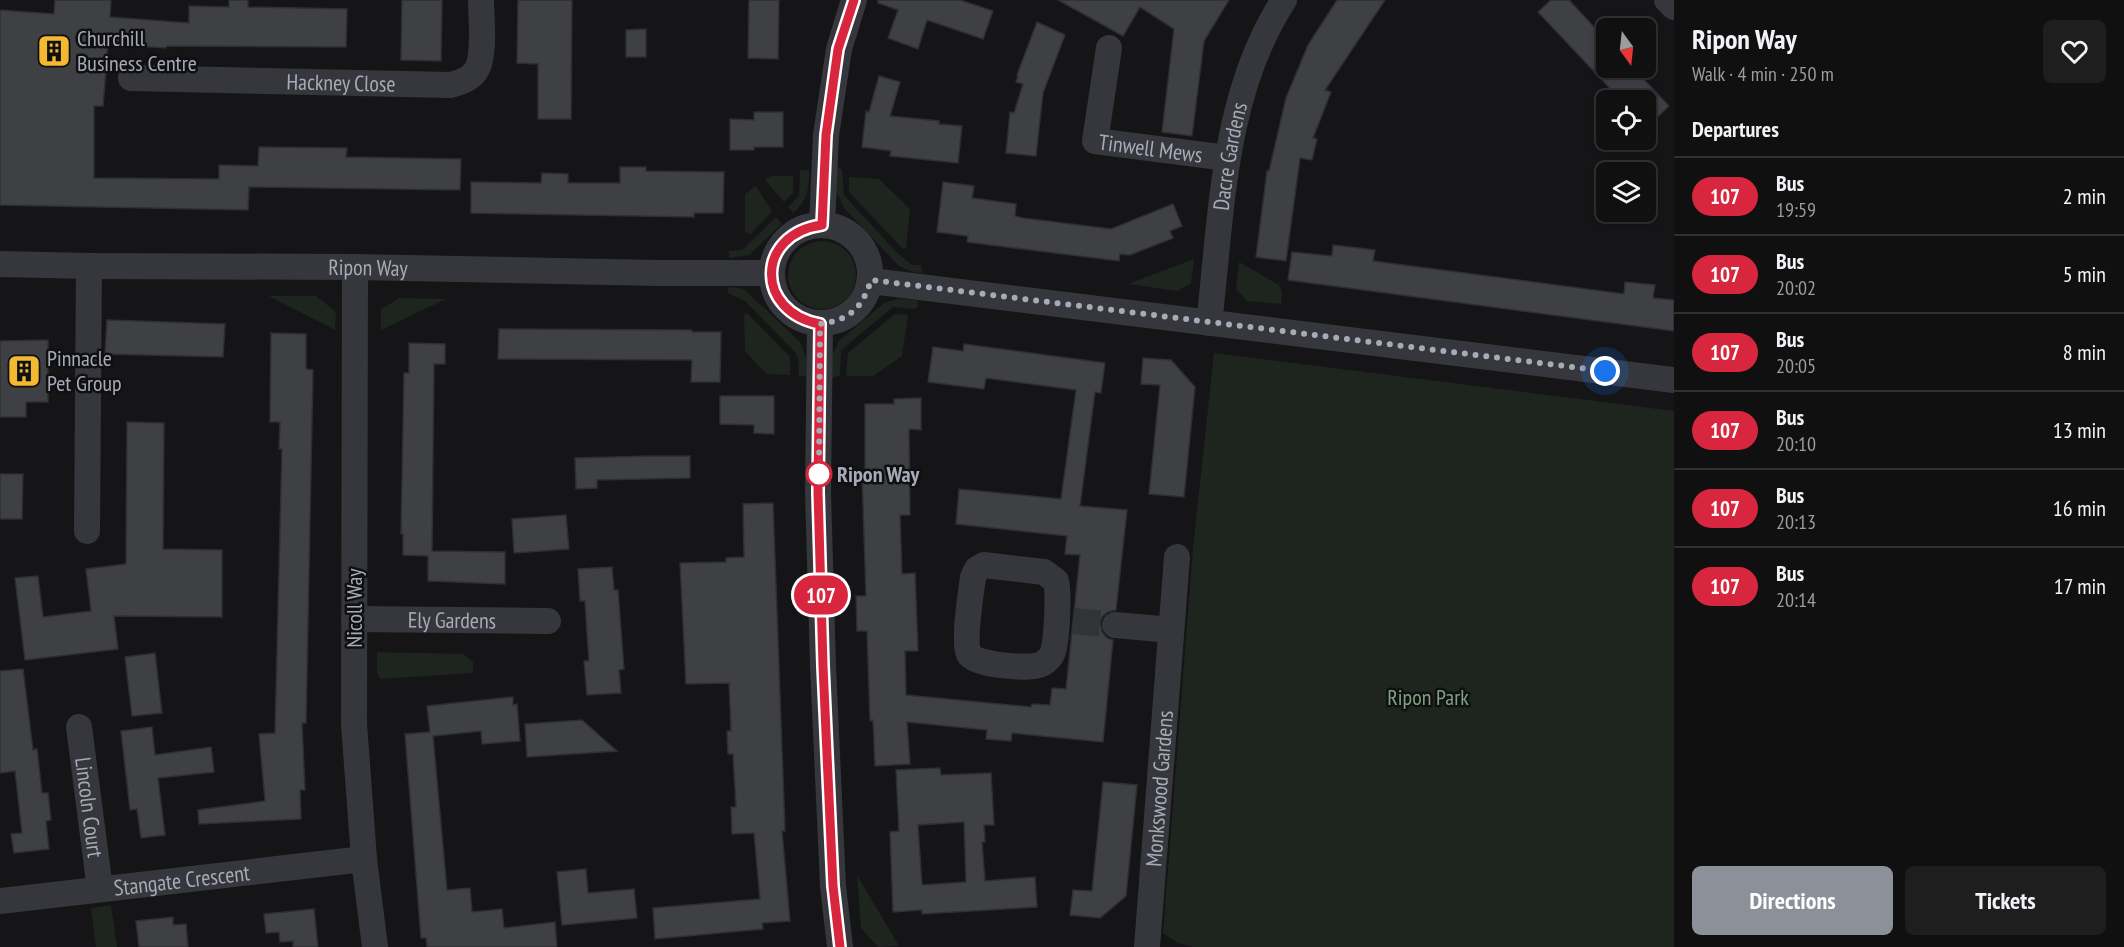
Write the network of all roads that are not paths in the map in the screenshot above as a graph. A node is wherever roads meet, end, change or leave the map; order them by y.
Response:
1 (481, 0) edge
2 (854, 0) edge
3 (1284, 0) edge
4 (1108, 48) dead end
5 (131, 78) dead end
6 (1227, 158) junction
7 (822, 225) junction
8 (0, 264) edge
9 (88, 266) junction
10 (355, 267) junction
11 (772, 273) junction
12 (871, 280) junction
13 (1209, 323) junction
14 (820, 324) junction
15 (1674, 380) edge
16 (87, 531) dead end
17 (1177, 557) dead end
18 (354, 619) junction
19 (1065, 620) joint
20 (548, 621) dead end
21 (1115, 625) tunnel mouth
22 (1171, 630) junction
23 (79, 727) dead end
24 (364, 859) junction
25 (100, 889) junction
26 (0, 901) edge
27 (375, 947) edge
28 (840, 947) edge
29 (1147, 947) edge

1 - 5 street, Hackney Close
2 - 7 street
3 - 6 street, Dacre Gardens
4 - 6 street, Tinwell Mews
6 - 13 street, Dacre Gardens
7 - 11 street
7 - 12 street
8 - 9 street, Ripon Way
9 - 10 street, Ripon Way
9 - 16 street
10 - 11 street, Ripon Way
10 - 18 street, Nicoll Way
11 - 14 street
12 - 13 street
12 - 14 street
13 - 15 street
14 - 28 street
17 - 22 street, Monkswood Gardens
18 - 20 street, Ely Gardens
18 - 24 street, Nicoll Way
19 - 19 street
21 - 22 street
22 - 29 street, Monkswood Gardens
23 - 25 street, Lincoln Court
24 - 25 street, Stangate Crescent
24 - 27 street, Nicoll Way
25 - 26 street, Stangate Crescent

